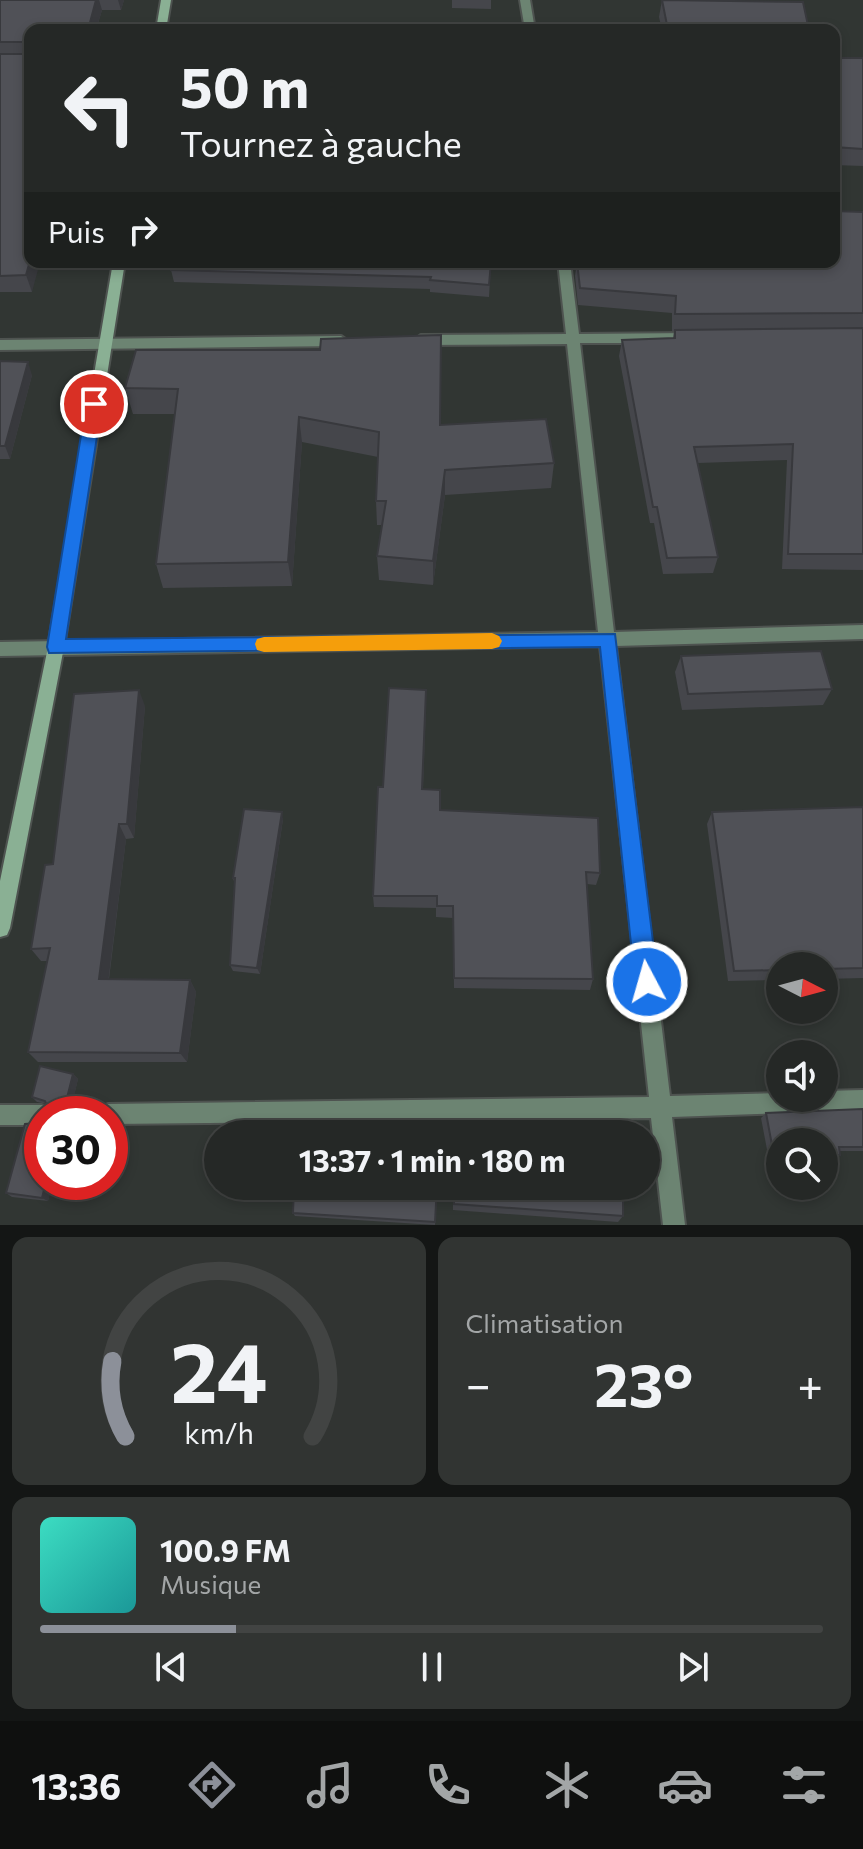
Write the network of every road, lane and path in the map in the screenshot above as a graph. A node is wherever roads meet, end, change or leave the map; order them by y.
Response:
1 (166, 0) edge
2 (525, 0) edge
3 (162, 24) edge
4 (529, 24) edge
5 (118, 268) edge
6 (565, 268) edge
7 (711, 338) edge
8 (575, 339) junction
9 (355, 341) edge
10 (402, 341) edge
11 (104, 343) junction
12 (0, 345) edge
13 (863, 632) edge
14 (609, 639) junction
15 (56, 647) junction
16 (0, 649) edge
17 (0, 928) edge
18 (863, 1100) edge
19 (661, 1107) junction
20 (128, 1114) edge
21 (0, 1115) edge
22 (24, 1115) edge
23 (674, 1225) edge

1 - 3 street
2 - 4 street
5 - 11 street
6 - 8 street
7 - 8 street
8 - 10 street
8 - 14 street
9 - 11 street
11 - 12 street
11 - 15 street
13 - 14 street
14 - 15 street
14 - 19 street
15 - 16 street
15 - 17 street
18 - 19 street
19 - 20 street
19 - 23 street
21 - 22 street

